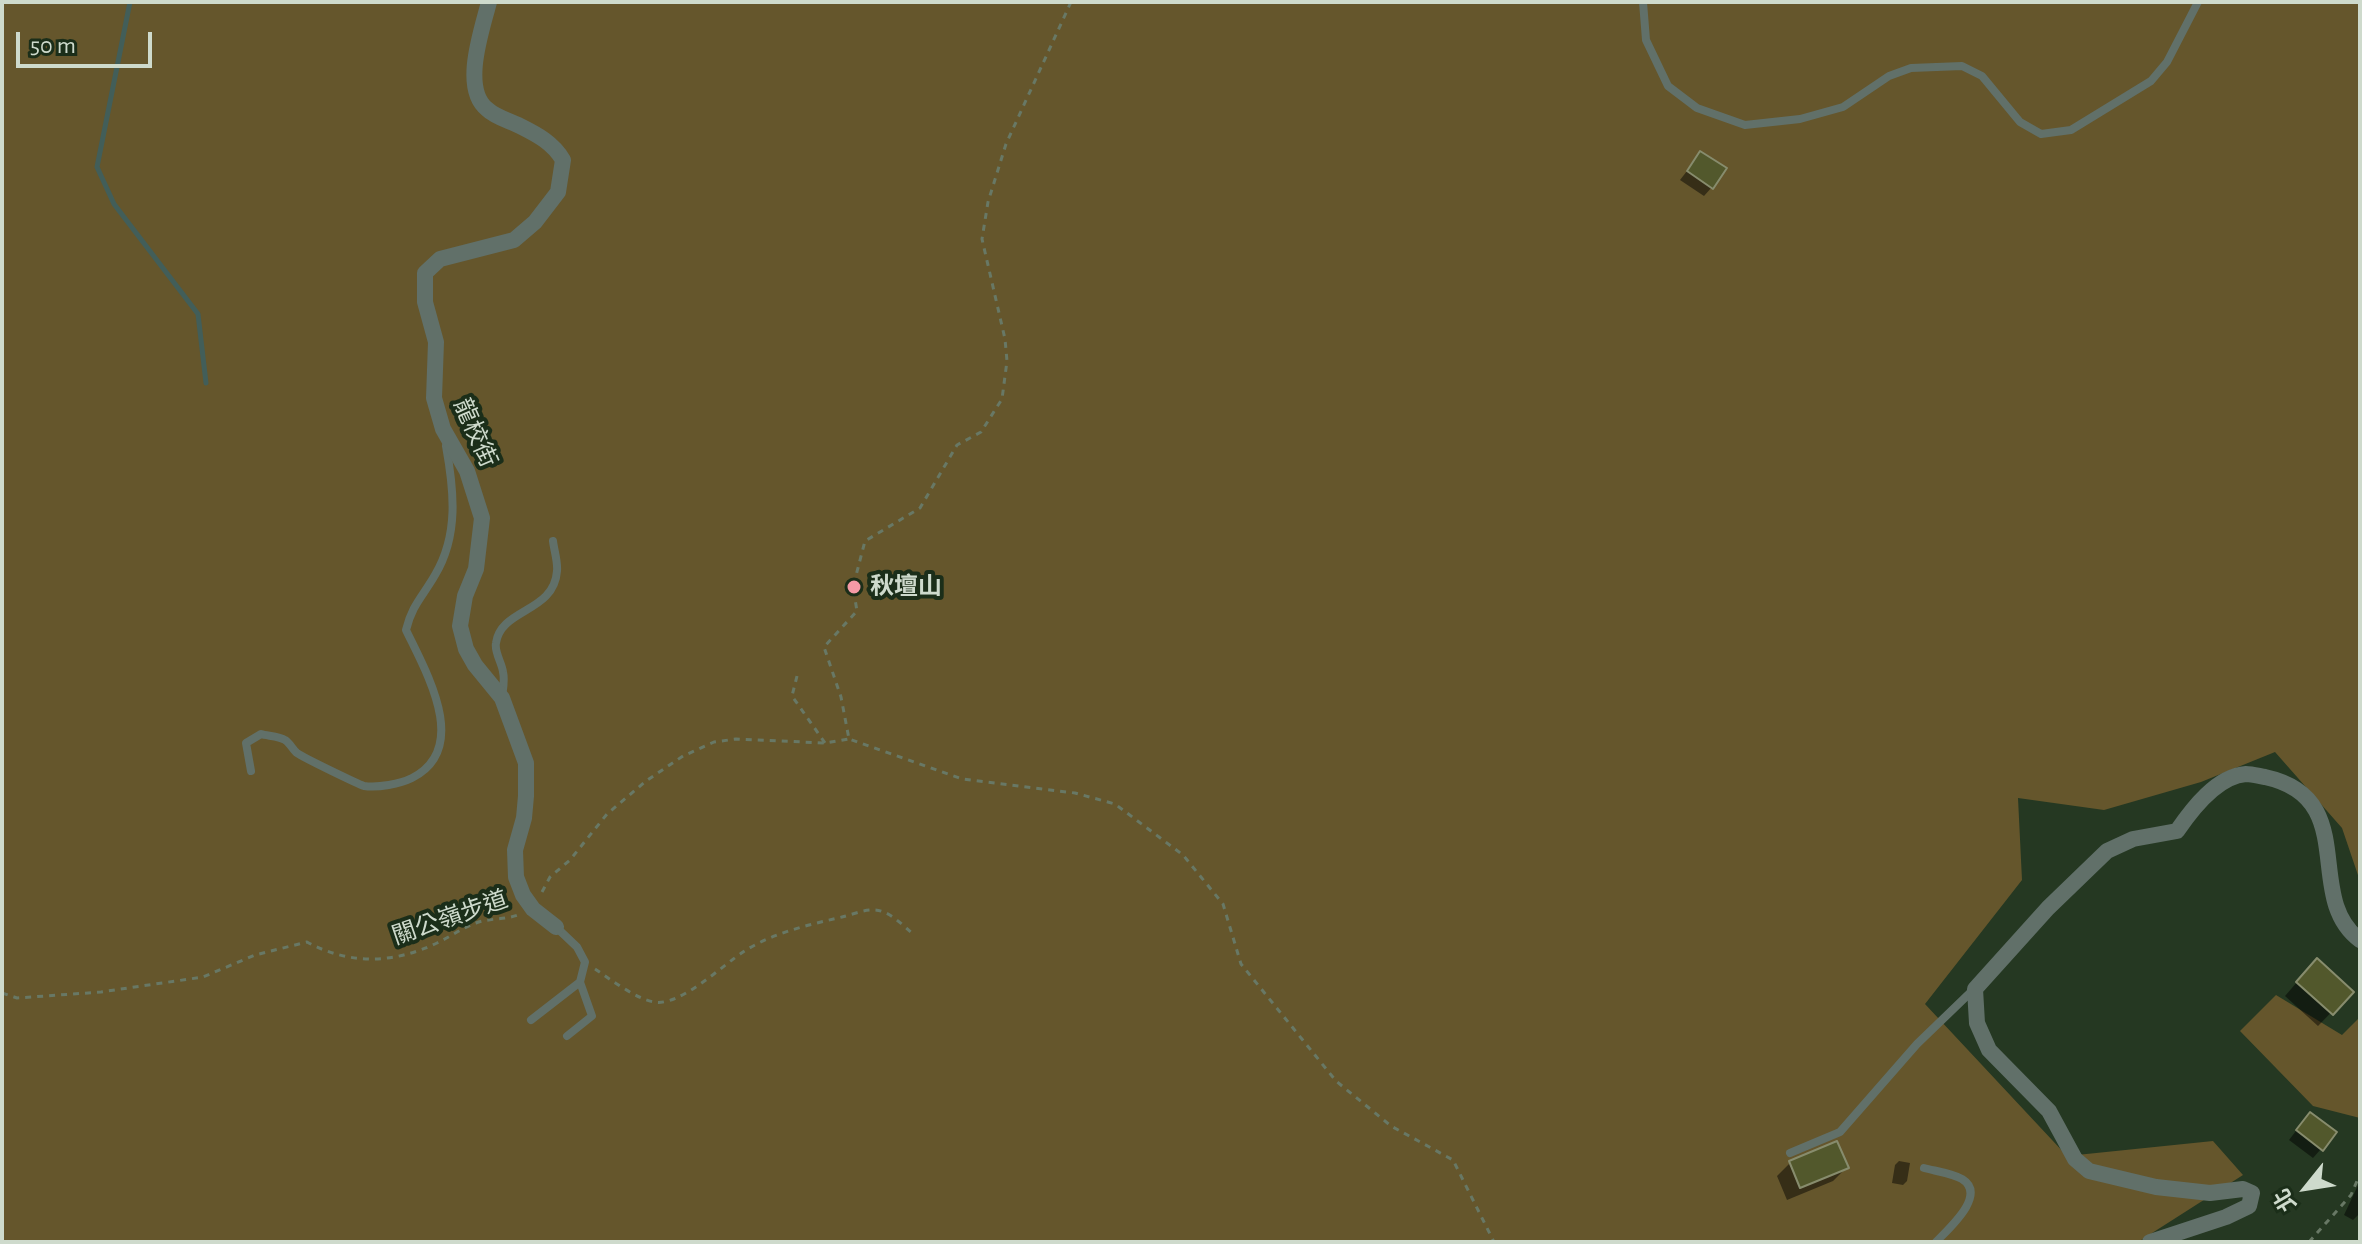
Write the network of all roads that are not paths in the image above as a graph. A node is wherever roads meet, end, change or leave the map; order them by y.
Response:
1 (489, 2) edge
2 (1643, 2) edge
3 (2198, 2) edge
4 (443, 429) junction
5 (553, 541) dead end
6 (502, 698) junction
7 (251, 771) dead end
8 (556, 927) joint
9 (2360, 940) edge
10 (580, 982) junction
11 (1975, 989) junction
12 (531, 1020) dead end
13 (567, 1036) dead end
14 (1790, 1153) dead end
15 (1924, 1168) dead end
16 (1936, 1242) edge
17 (2150, 1242) edge

1 - 4 street, 龍校街
2 - 3 lane
4 - 6 street, 龍校街
4 - 7 lane
5 - 6 lane
6 - 8 street, 龍校街
8 - 10 lane
9 - 11 street
10 - 12 lane
10 - 13 lane
11 - 14 lane
11 - 17 street
15 - 16 lane

